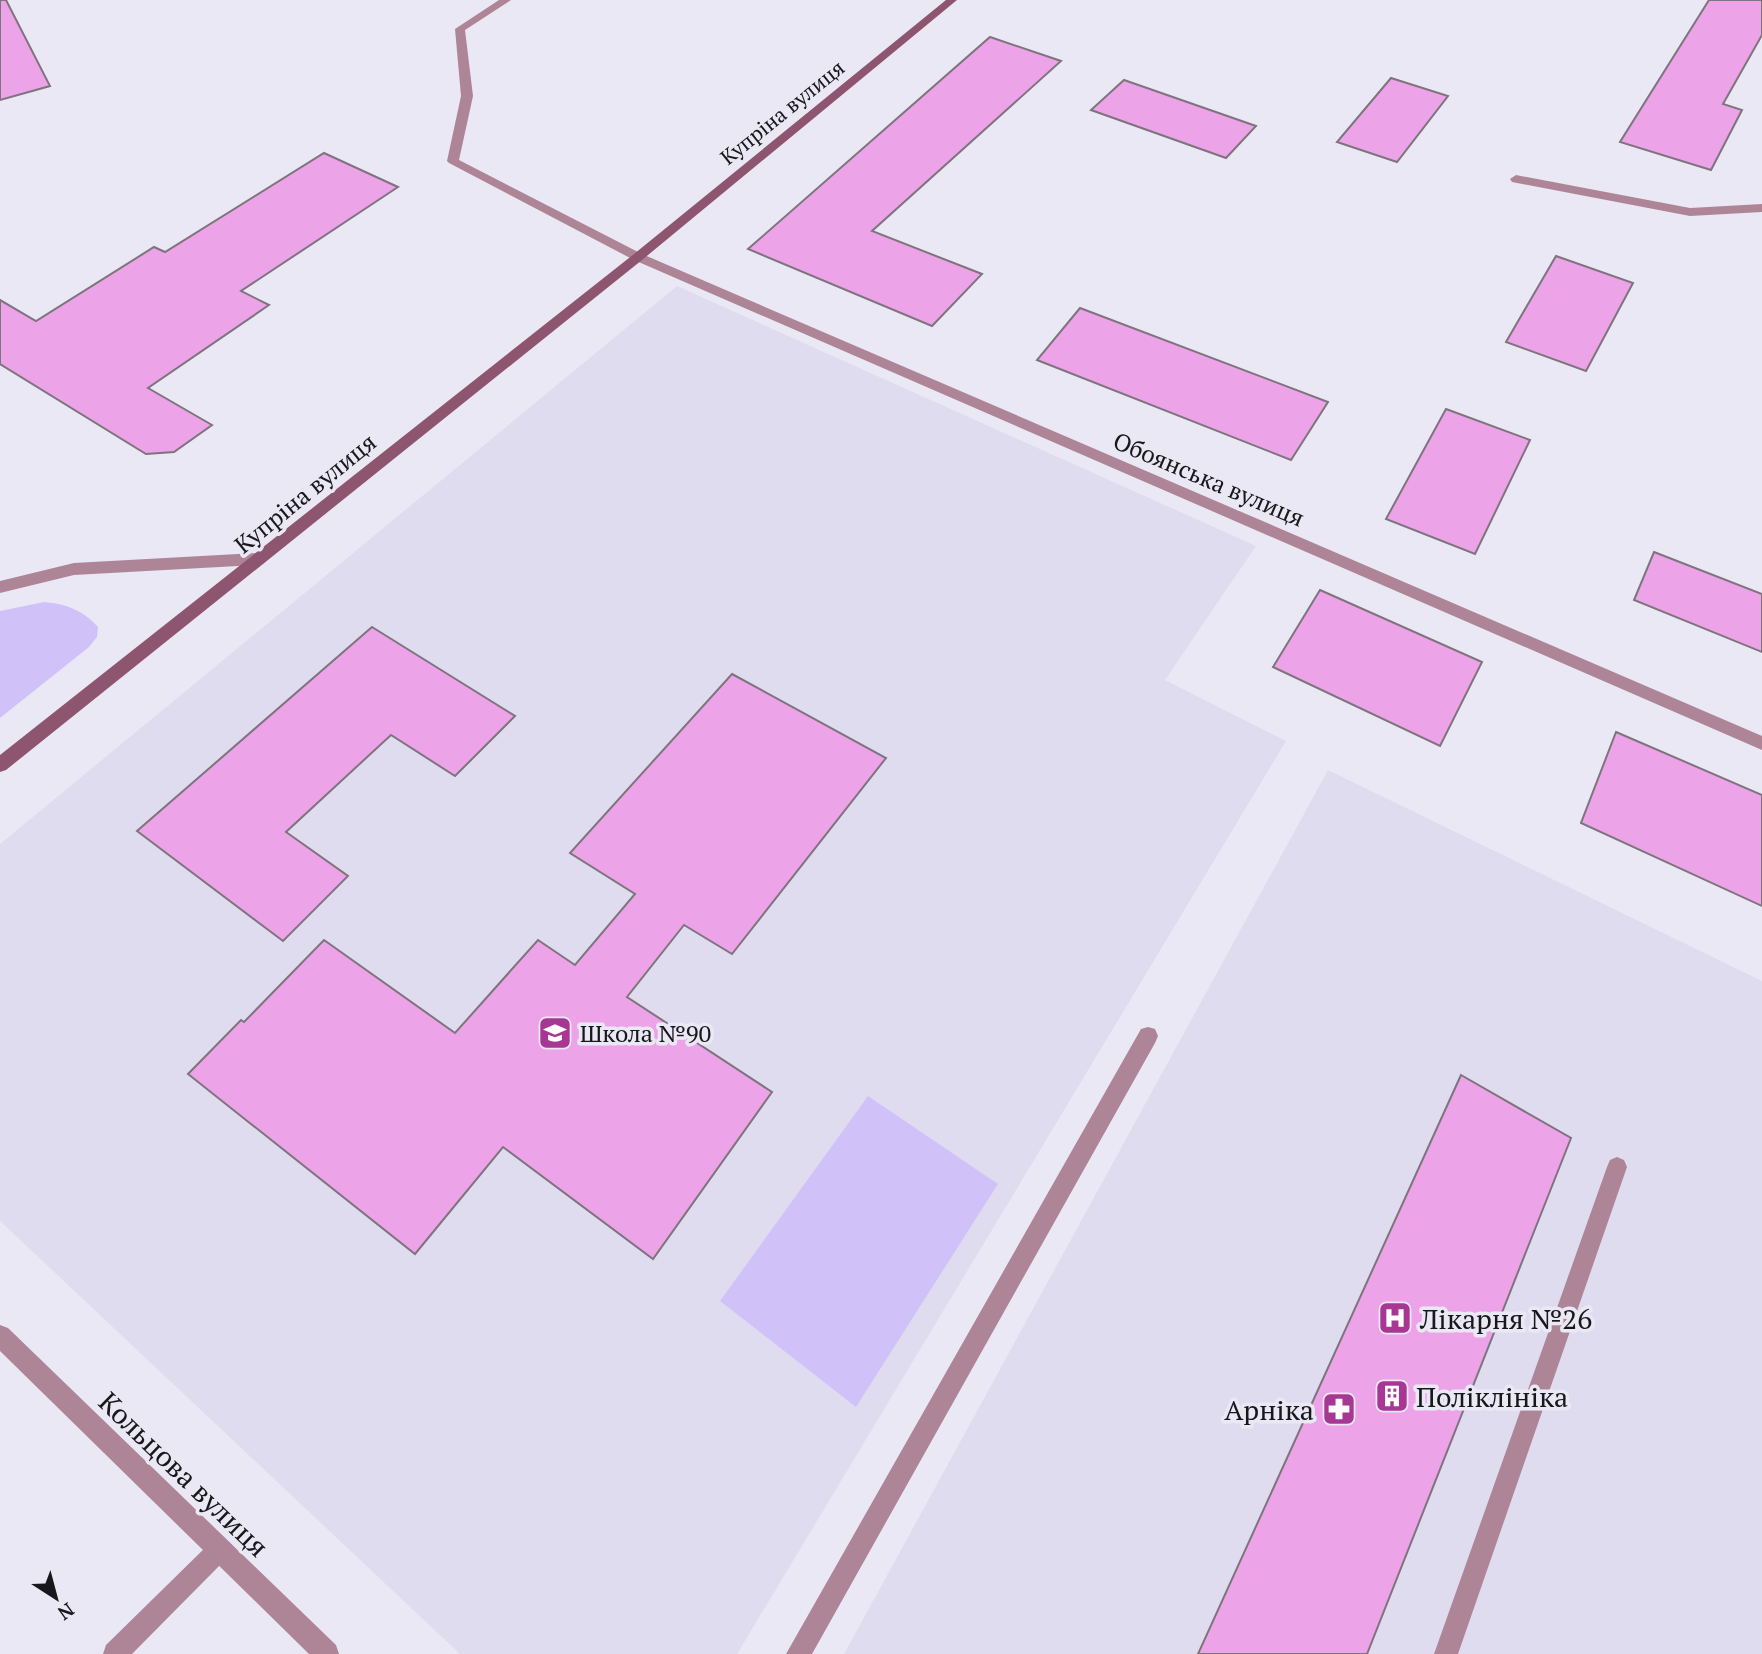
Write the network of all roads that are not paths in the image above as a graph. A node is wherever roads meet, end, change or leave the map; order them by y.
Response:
1 (506, 0) edge
2 (952, 0) edge
3 (1516, 179) dead end
4 (1762, 208) edge
5 (638, 257) junction
6 (258, 559) junction
7 (0, 587) edge
8 (1762, 743) edge
9 (0, 765) edge
10 (1148, 1036) dead end
11 (1617, 1167) dead end
12 (0, 1336) edge
13 (219, 1550) junction
14 (114, 1654) edge
15 (327, 1654) edge
16 (798, 1654) edge
17 (1446, 1654) edge

1 - 5 street
2 - 5 main road, Купріна вулиця
3 - 4 street
5 - 6 main road, Купріна вулиця
5 - 8 street, Обоянська вулиця
6 - 7 street
6 - 9 main road, Купріна вулиця
10 - 16 street
11 - 17 street
12 - 13 street, Кольцова вулиця
13 - 14 street
13 - 15 street, Кольцова вулиця

